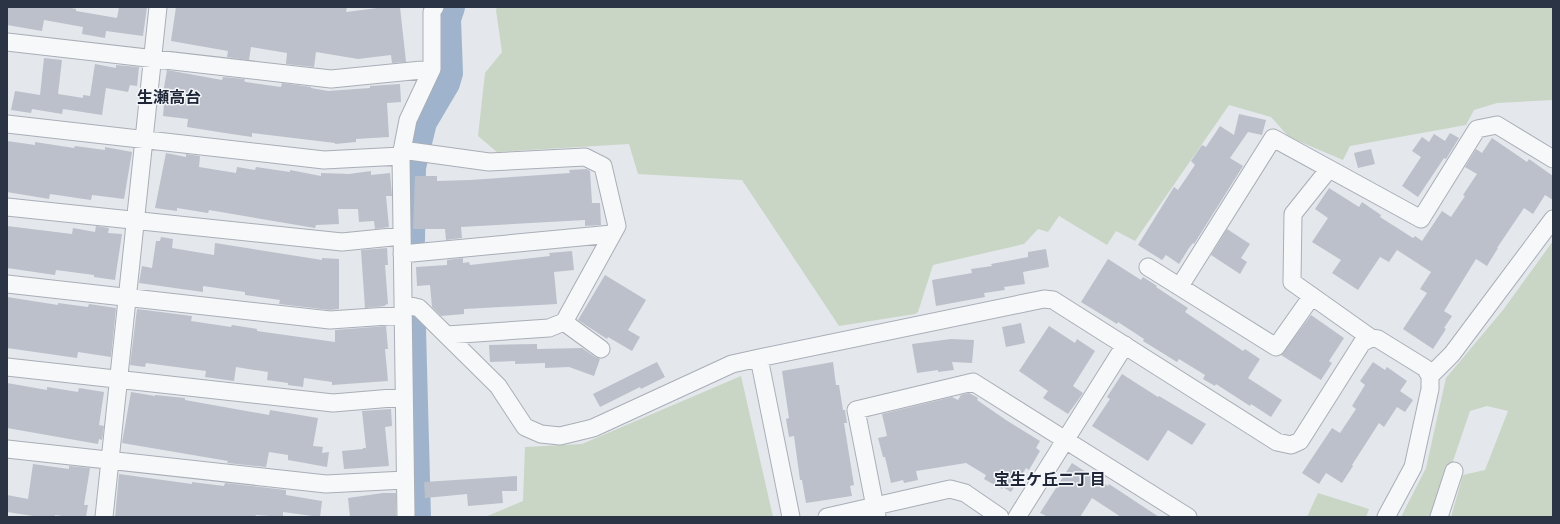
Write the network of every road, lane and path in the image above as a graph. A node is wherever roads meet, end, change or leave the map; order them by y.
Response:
1 (158, 7) edge
2 (435, 7) edge
3 (7, 42) edge
4 (152, 58) junction
5 (432, 68) junction
6 (7, 124) edge
7 (143, 140) junction
8 (408, 152) junction
9 (1553, 160) edge
10 (1329, 168) junction
11 (7, 207) edge
12 (1553, 219) edge
13 (135, 220) junction
14 (612, 234) junction
15 (402, 236) junction
16 (402, 254) junction
17 (1148, 267) dead end
18 (7, 284) edge
19 (1180, 286) junction
20 (1312, 296) junction
21 (127, 298) junction
22 (403, 310) junction
23 (564, 322) junction
24 (447, 336) junction
25 (1371, 338) junction
26 (1125, 345) junction
27 (601, 349) dead end
28 (759, 358) junction
29 (7, 367) edge
30 (1430, 376) junction
31 (118, 380) junction
32 (404, 397) junction
33 (1066, 440) junction
34 (7, 449) edge
35 (110, 461) junction
36 (1454, 471) dead end
37 (405, 480) junction
38 (876, 511) edge
39 (104, 517) edge
40 (406, 517) edge
41 (791, 517) edge
42 (827, 517) edge
43 (1000, 517) edge
44 (1017, 517) edge
45 (1188, 517) edge
46 (1386, 517) edge
47 (1439, 517) edge

1 - 4 street
2 - 5 street
3 - 4 street
4 - 5 street
4 - 7 street
5 - 8 street
6 - 7 street
7 - 8 street
7 - 13 street
8 - 14 street
8 - 15 street
9 - 10 street
10 - 19 street
10 - 20 street
11 - 13 street
12 - 30 street
13 - 15 street
13 - 21 street
14 - 16 street
14 - 23 street
15 - 16 street
16 - 22 street
17 - 19 street
18 - 21 street
19 - 20 street
20 - 25 street
21 - 22 street
21 - 31 street
22 - 24 street
22 - 32 street
23 - 24 street
23 - 27 street
24 - 28 street
25 - 26 street
25 - 30 street
26 - 28 street
26 - 33 street
28 - 41 street
29 - 31 street
30 - 46 street
31 - 32 street
31 - 35 street
32 - 37 street
33 - 38 street
33 - 44 street
33 - 45 street
34 - 35 street
35 - 37 street
35 - 39 street
36 - 47 street
37 - 40 street
38 - 42 street
38 - 43 street

